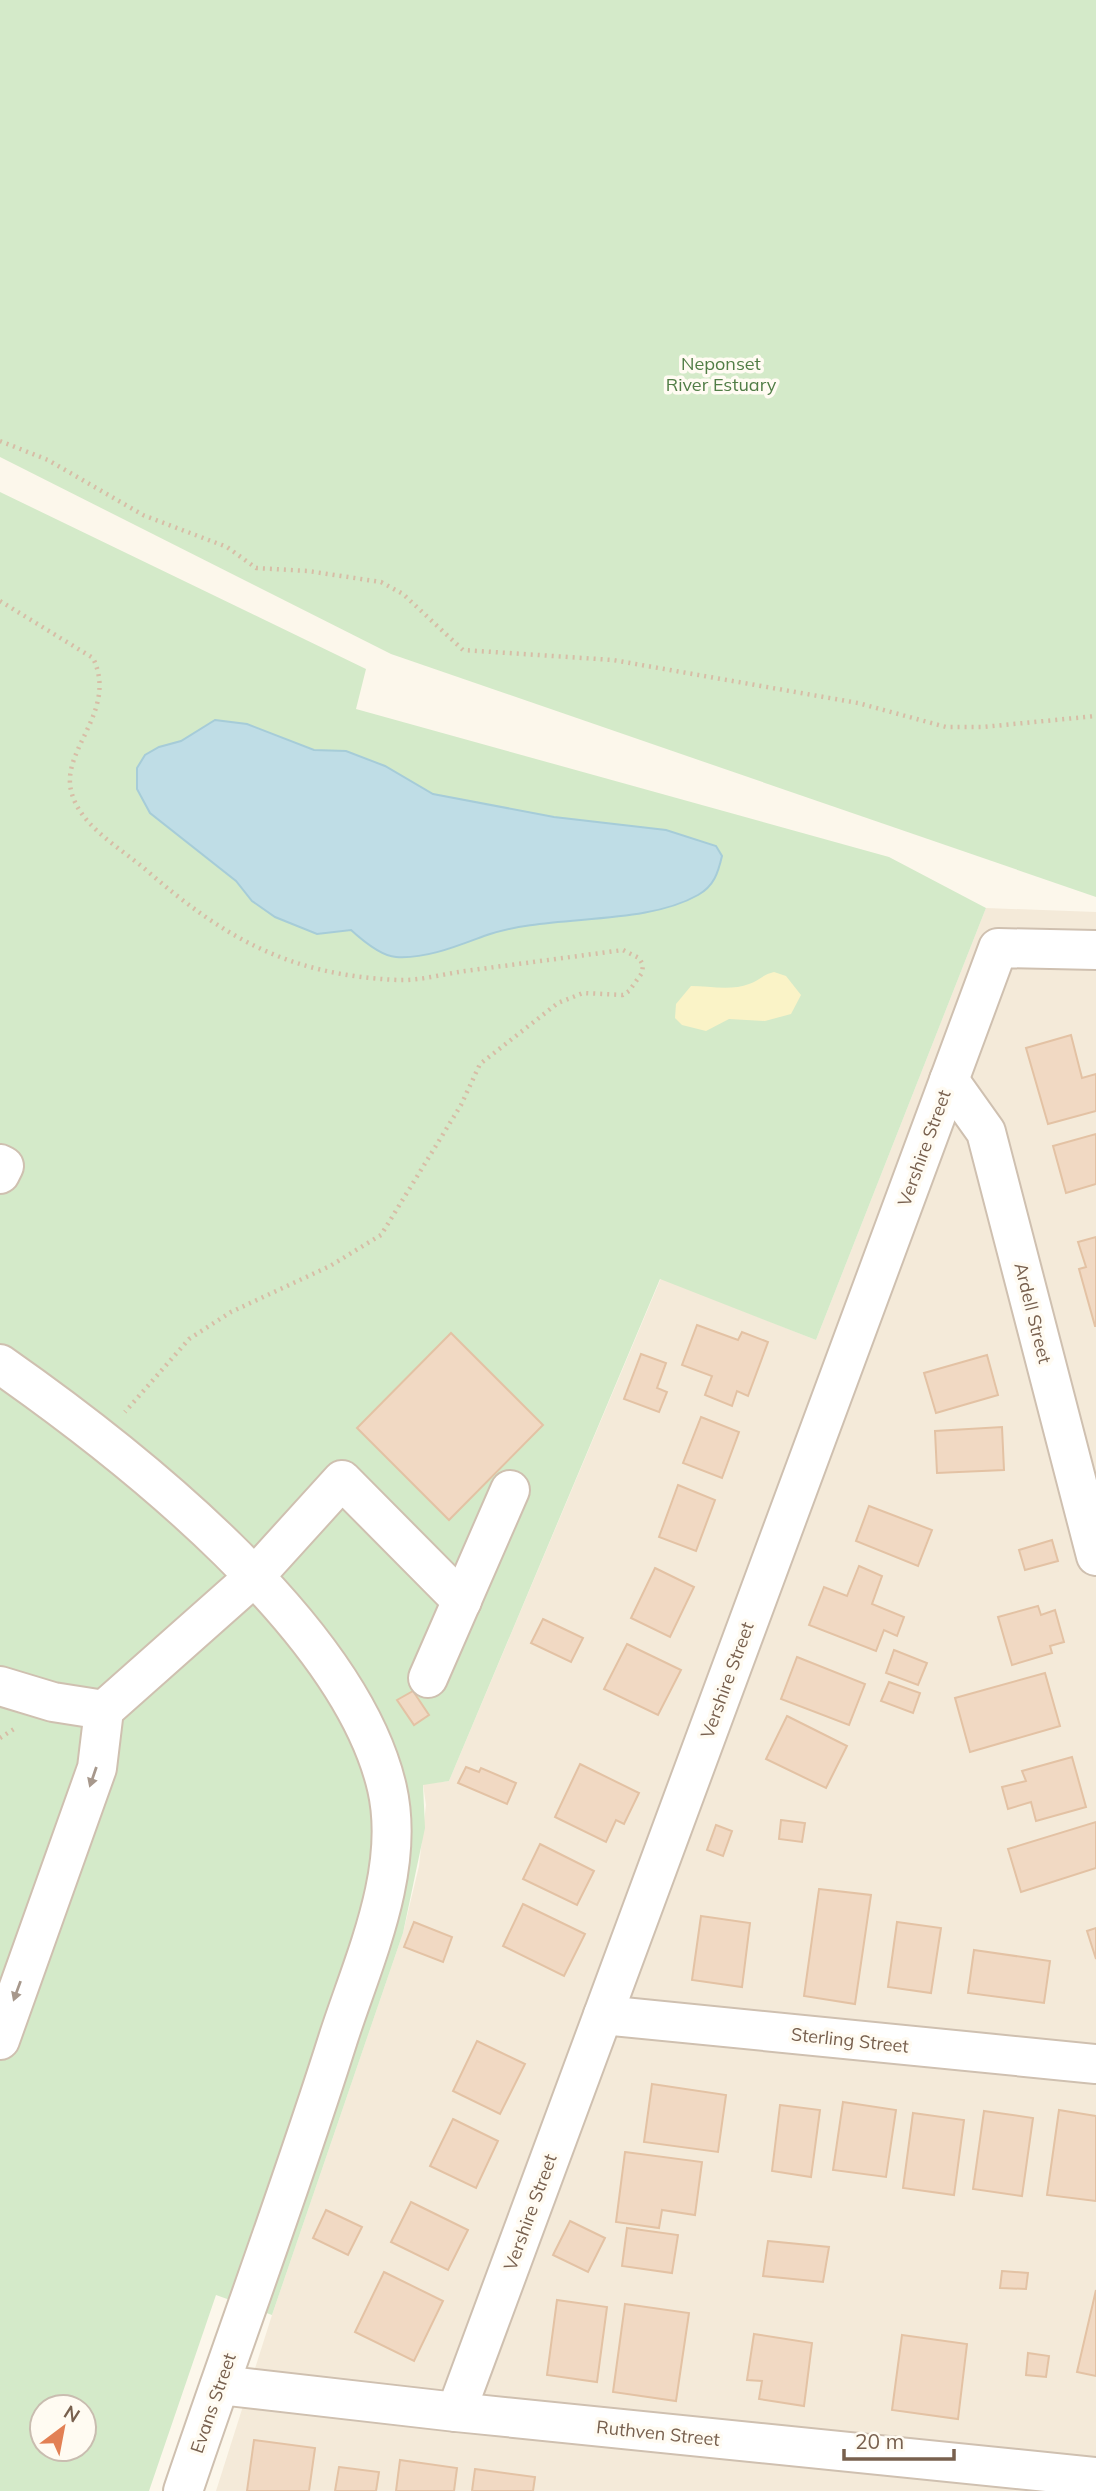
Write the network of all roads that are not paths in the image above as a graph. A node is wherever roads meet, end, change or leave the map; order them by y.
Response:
1 (1096, 950) edge
2 (949, 1080) junction
3 (0, 1164) edge
4 (0, 1174) edge
5 (0, 1364) edge
6 (510, 1490) dead end
7 (1096, 1556) edge
8 (254, 1577) junction
9 (462, 1601) junction
10 (428, 1678) dead end
11 (0, 1686) edge
12 (104, 1710) junction
13 (603, 2015) junction
14 (0, 2040) edge
15 (1096, 2064) edge
16 (220, 2385) junction
17 (456, 2412) junction
18 (1096, 2477) edge
19 (183, 2491) edge

1 - 2 street, Vershire Street
2 - 7 street, Ardell Street
2 - 13 street, Vershire Street
3 - 4 street
5 - 8 street, Evans Street
6 - 9 street
8 - 9 street
8 - 12 street
8 - 16 street, Evans Street
9 - 10 street
11 - 12 street
12 -> 14 street
13 - 15 street, Sterling Street
13 - 17 street, Vershire Street
16 - 17 street, Ruthven Street
16 - 19 street, Evans Street
17 - 18 street, Ruthven Street

